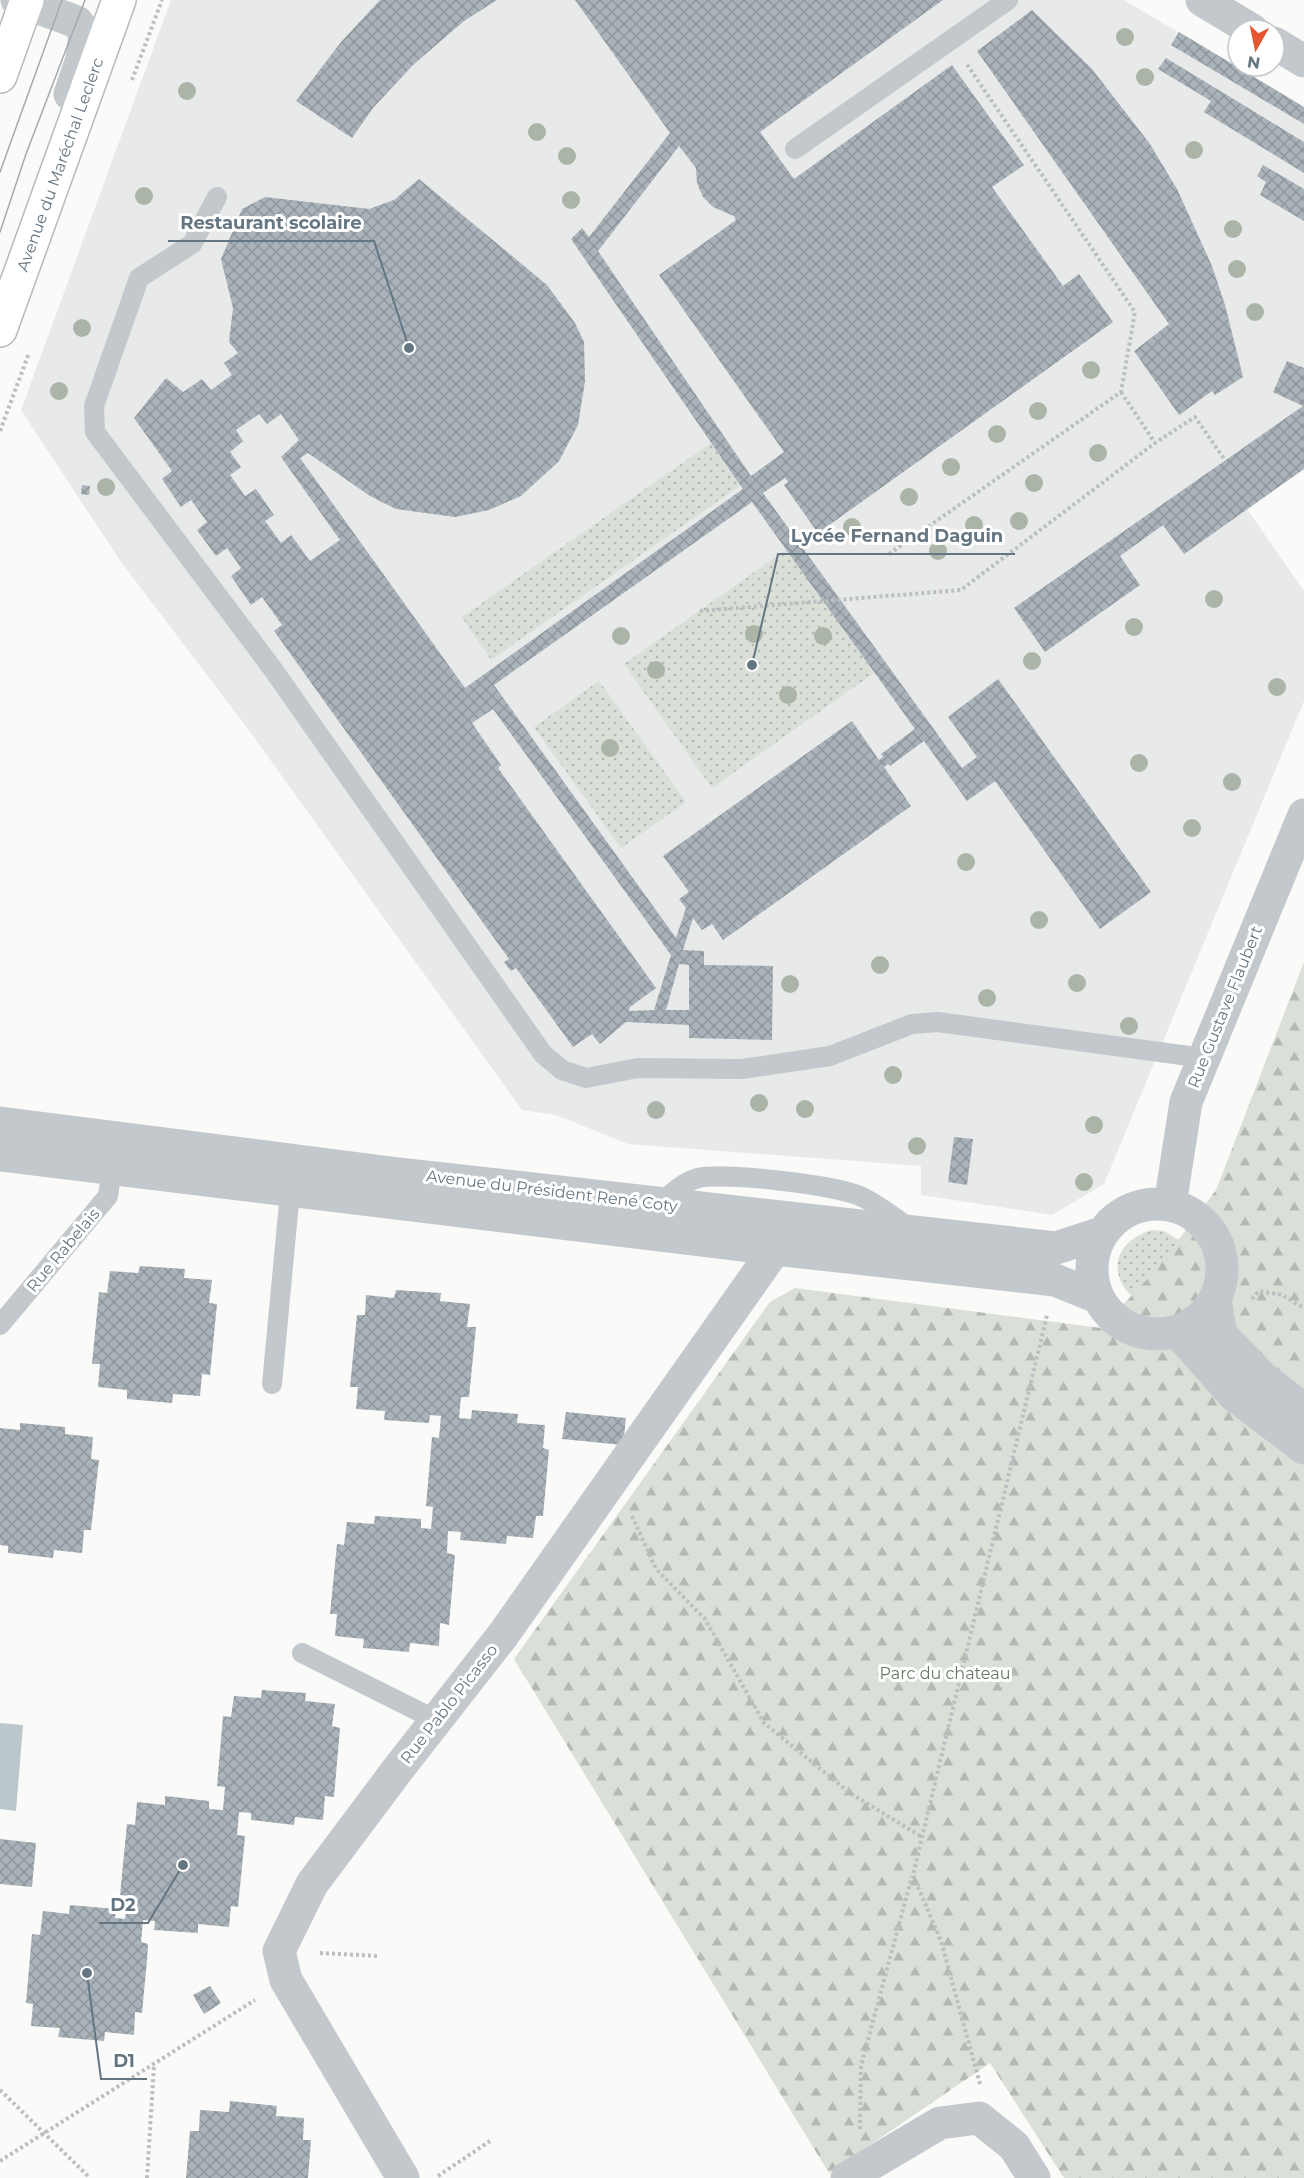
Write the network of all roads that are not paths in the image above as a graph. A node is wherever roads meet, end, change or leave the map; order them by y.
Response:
1 (119, 0) edge
2 (1008, 0) edge
3 (1202, 0) edge
4 (23, 1) edge
5 (1232, 18) edge
6 (1286, 50) edge
7 (1304, 61) edge
8 (0, 76) edge
9 (795, 149) dead end
10 (218, 197) dead end
11 (25, 259) junction
12 (0, 330) edge
13 (1304, 815) edge
14 (1204, 1058) junction
15 (0, 1123) edge
16 (0, 1155) edge
17 (112, 1168) junction
18 (290, 1192) junction
19 (1170, 1205) junction
20 (1102, 1233) junction
21 (775, 1250) junction
22 (1097, 1297) junction
23 (1215, 1300) junction
24 (0, 1325) edge
25 (1178, 1332) junction
26 (272, 1384) dead end
27 (1304, 1410) edge
28 (1304, 1448) edge
29 (302, 1653) dead end
30 (436, 1720) junction
31 (853, 2175) edge
32 (403, 2178) edge
33 (1034, 2178) edge

1 - 11 main road, Avenue du Maréchal Leclerc
2 - 9 lane
3 - 5 street
4 - 8 main road
4 - 11 street
6 - 7 street
10 - 14 lane
11 - 12 main road, Avenue du Maréchal Leclerc
13 - 14 street, Rue Gustave Flaubert
14 - 19 street, Rue Gustave Flaubert
15 - 20 street, Avenue du Président René Coty
16 - 17 street, Avenue du Président René Coty
17 - 18 street, Avenue du Président René Coty
17 - 24 lane, Rue Rabelais
18 - 21 street, Avenue du Président René Coty
18 - 26 lane
19 - 20 street
19 - 23 street
20 - 22 street
21 - 22 street, Avenue du Président René Coty
21 - 30 street, Rue Pablo Picasso
22 - 25 street
23 - 25 street
23 - 27 street
25 - 28 street
29 - 30 lane
30 - 32 street, Rue Pablo Picasso
31 - 33 street

